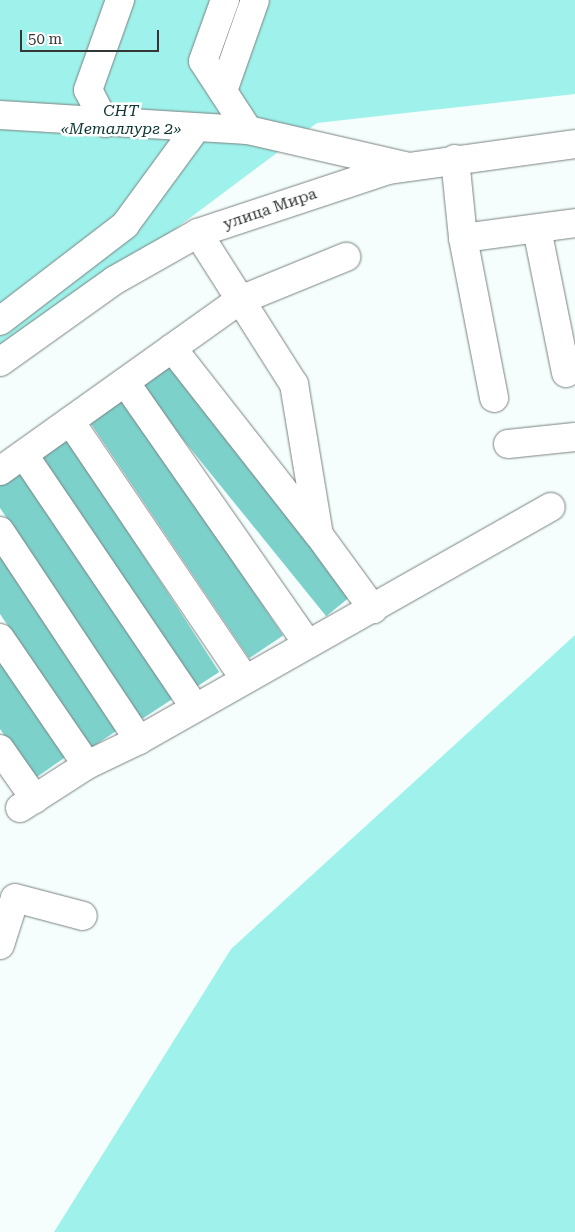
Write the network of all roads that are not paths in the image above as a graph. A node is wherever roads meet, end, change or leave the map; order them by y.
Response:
1 (120, 0) edge
2 (225, 0) edge
3 (255, 0) edge
4 (223, 91) junction
5 (0, 115) edge
6 (106, 123) junction
7 (196, 128) junction
8 (248, 130) junction
9 (575, 144) edge
10 (455, 159) junction
11 (407, 166) junction
12 (575, 223) edge
13 (537, 229) junction
14 (198, 233) junction
15 (463, 238) junction
16 (346, 256) dead end
17 (238, 301) junction
18 (4, 313) edge
19 (172, 348) junction
20 (0, 362) edge
21 (566, 373) dead end
22 (125, 382) junction
23 (494, 398) dead end
24 (70, 421) junction
25 (575, 437) edge
26 (508, 444) dead end
27 (24, 455) junction
28 (0, 471) edge
29 (550, 507) dead end
30 (0, 531) edge
31 (319, 536) junction
32 (373, 609) junction
33 (0, 638) edge
34 (307, 643) junction
35 (243, 677) junction
36 (195, 708) junction
37 (139, 740) junction
38 (0, 749) edge
39 (87, 765) junction
40 (8, 896) edge
41 (83, 916) dead end
42 (0, 945) edge

1 - 6 street
2 - 4 street
3 - 4 street
4 - 8 street
5 - 6 street
6 - 7 street
7 - 8 street
7 - 18 street
8 - 11 street
9 - 10 street, улица Мира
10 - 11 street, улица Мира
10 - 15 street
11 - 14 street, улица Мира
12 - 13 street
13 - 15 street
13 - 21 street
14 - 17 street
14 - 20 street, улица Мира
15 - 23 street
16 - 17 street
17 - 19 street
17 - 31 street
19 - 22 street
19 - 31 street
22 - 24 street
22 - 34 street
24 - 27 street
24 - 35 street
25 - 26 street
27 - 28 street
27 - 36 street
29 - 32 street
30 - 37 street
31 - 32 street
32 - 34 street
33 - 39 street
34 - 35 street
35 - 36 street
36 - 37 street
37 - 39 street
38 - 39 street
40 - 41 street
40 - 42 street

